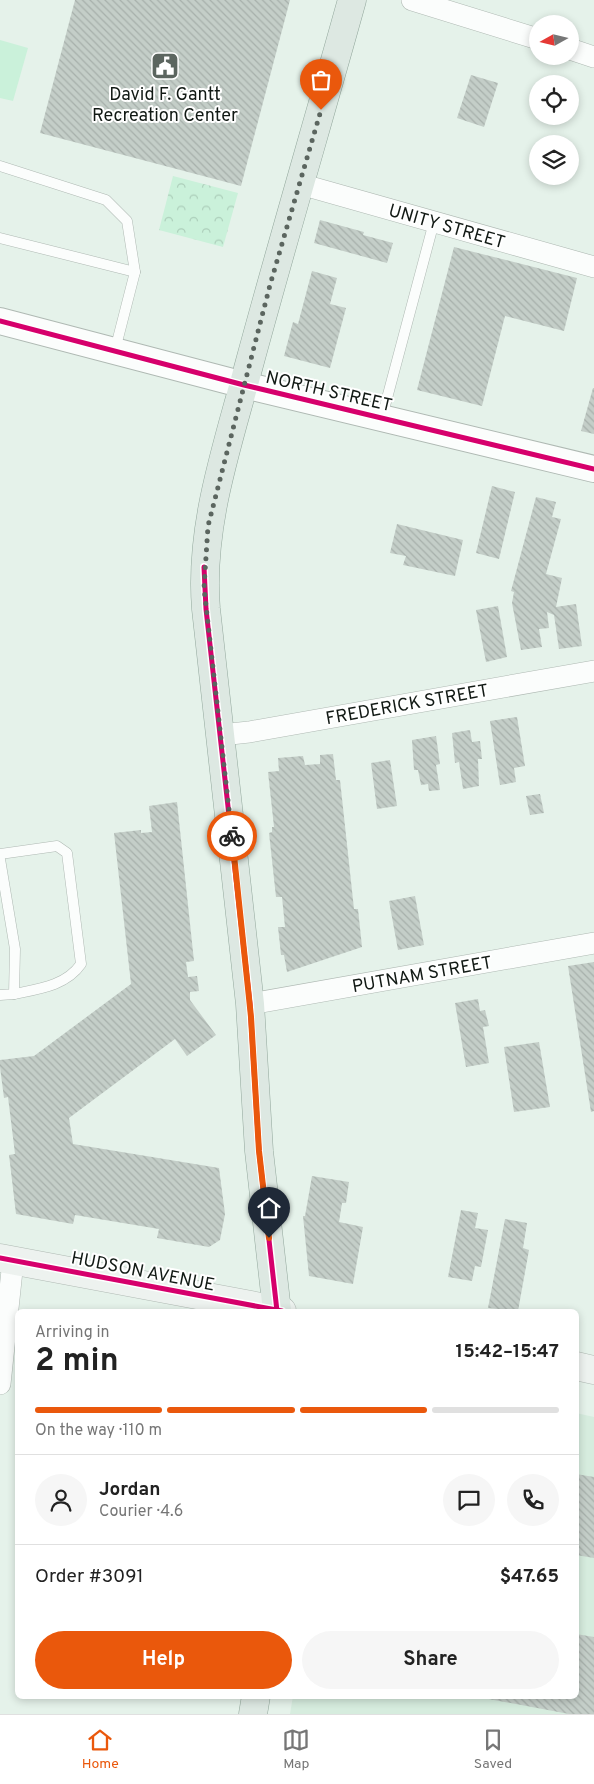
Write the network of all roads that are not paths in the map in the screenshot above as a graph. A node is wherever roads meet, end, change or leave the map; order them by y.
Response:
1 (352, 0) edge
2 (412, 0) edge
3 (529, 36) edge
4 (579, 52) edge
5 (594, 57) edge
6 (0, 166) edge
7 (300, 184) junction
8 (434, 222) junction
9 (0, 238) edge
10 (594, 267) edge
11 (135, 272) junction
12 (0, 321) edge
13 (115, 351) junction
14 (244, 385) junction
15 (381, 418) junction
16 (594, 469) edge
17 (594, 671) edge
18 (220, 735) junction
19 (0, 854) edge
20 (0, 859) edge
21 (594, 943) edge
22 (14, 994) junction
23 (0, 995) edge
24 (250, 1004) junction
25 (6, 1260) edge
26 (265, 1309) edge
27 (279, 1309) edge
28 (579, 1367) edge
29 (594, 1370) edge
30 (0, 1384) edge
31 (256, 1699) edge
32 (253, 1714) edge

1 - 7 main road
2 - 3 street
4 - 5 street
6 - 11 lane
7 - 8 street, UNITY STREET
7 - 14 main road
8 - 10 street, UNITY STREET
8 - 15 lane
9 - 11 lane
11 - 13 lane
12 - 13 street, NORTH STREET
13 - 14 street, NORTH STREET
14 - 15 street, NORTH STREET
14 - 18 main road
15 - 16 street, NORTH STREET
17 - 18 street, FREDERICK STREET
18 - 24 main road
19 - 22 lane
20 - 22 lane
21 - 24 street, PUTNAM STREET
22 - 23 lane
24 - 27 main road
25 - 26 main road, HUDSON AVENUE
25 - 30 street
28 - 29 main road
31 - 32 main road

